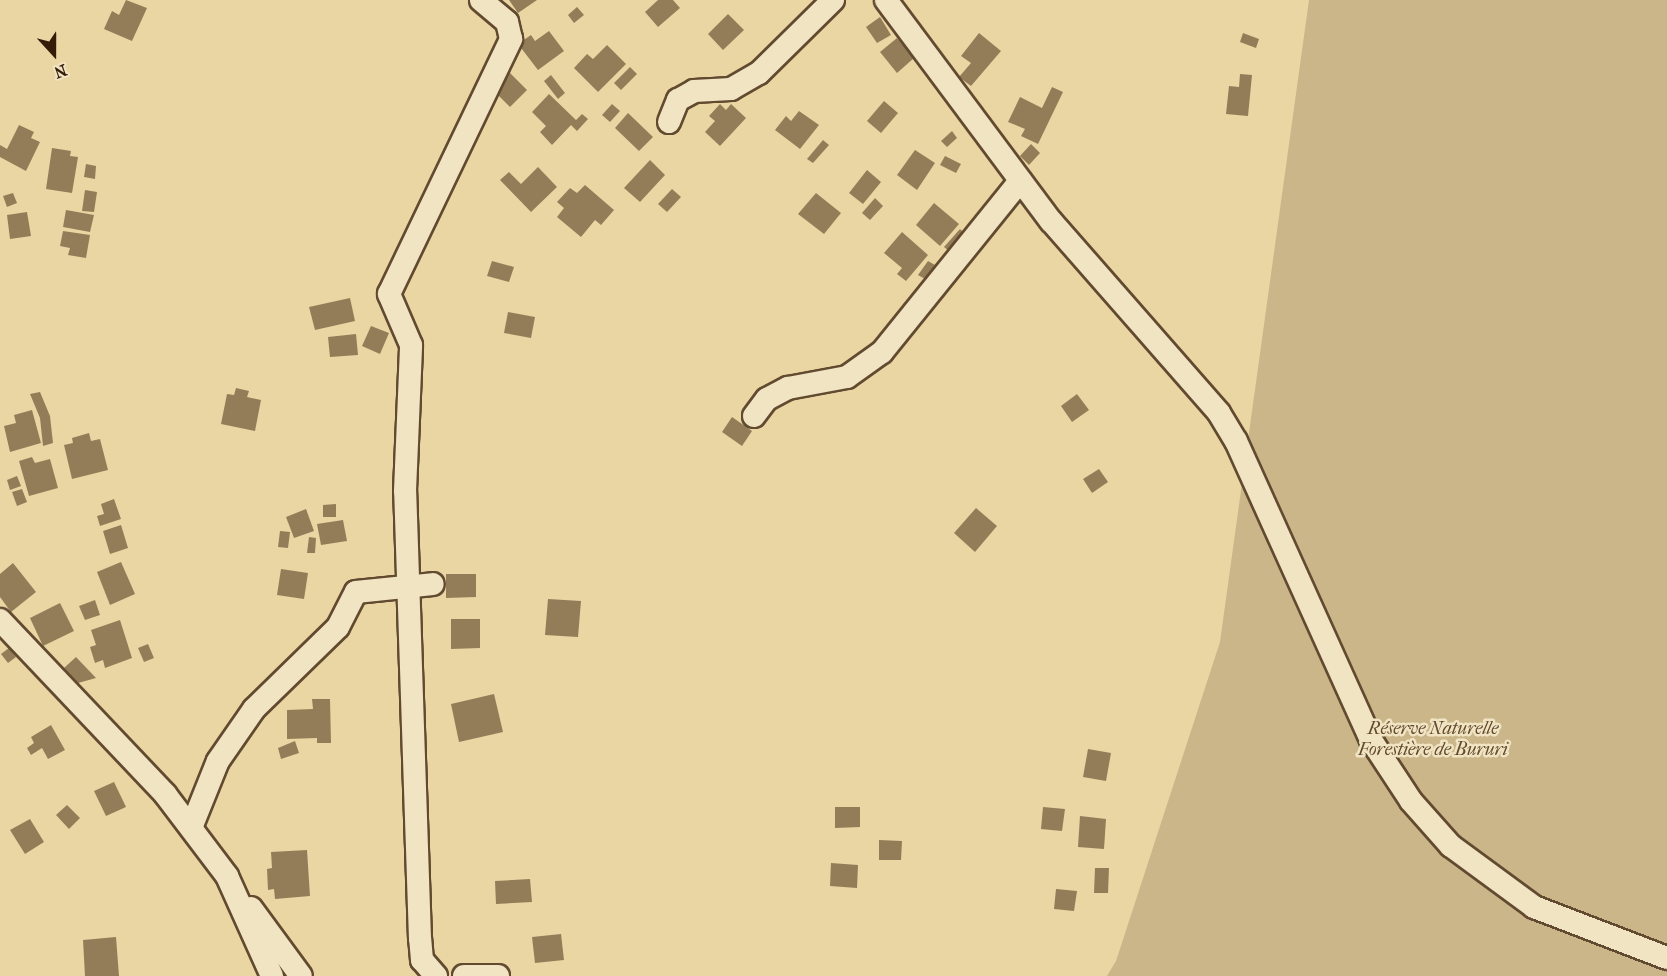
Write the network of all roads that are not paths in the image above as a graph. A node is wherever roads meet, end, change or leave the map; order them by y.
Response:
1 (482, 0) edge
2 (833, 0) edge
3 (886, 0) edge
4 (669, 122) dead end
5 (1020, 181) junction
6 (754, 416) dead end
7 (434, 584) dead end
8 (408, 587) junction
9 (0, 620) edge
10 (191, 828) junction
11 (226, 876) junction
12 (1667, 958) edge
13 (272, 976) edge
14 (301, 976) edge
15 (436, 976) edge
16 (464, 976) edge
17 (498, 976) edge

1 - 8 street
2 - 4 street
3 - 5 street
5 - 6 street
5 - 12 street
7 - 8 street
8 - 10 street
8 - 15 street
9 - 10 street
10 - 11 street
11 - 13 street
11 - 14 street
16 - 17 street

